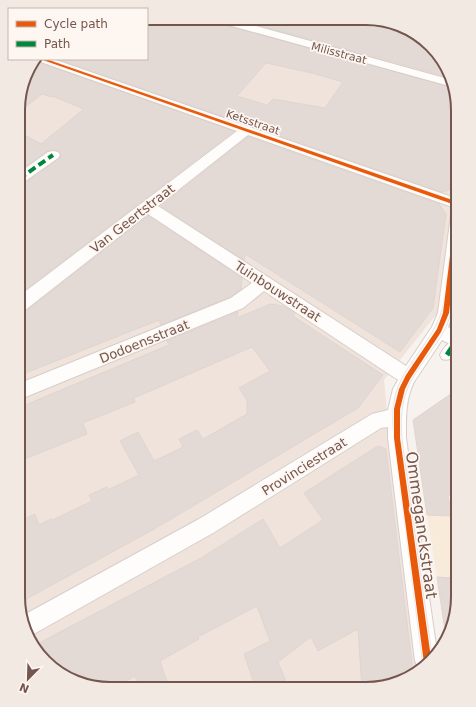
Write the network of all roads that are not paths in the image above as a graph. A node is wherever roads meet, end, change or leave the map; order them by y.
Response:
1 (239, 25) edge
2 (45, 60) edge
3 (446, 82) edge
4 (246, 130) junction
5 (53, 155) dead end
6 (25, 175) edge
7 (451, 202) edge
8 (147, 206) junction
9 (451, 273) edge
10 (264, 282) junction
11 (25, 301) edge
12 (439, 330) junction
13 (451, 345) edge
14 (408, 377) junction
15 (25, 389) edge
16 (397, 417) junction
17 (30, 624) edge
18 (426, 657) edge

1 - 3 street, Milisstraat
2 - 4 street, Ketsstraat
4 - 7 street, Ketsstraat
4 - 8 street, Van Geertstraat
5 - 6 street
8 - 10 street, Tuinbouwstraat
8 - 11 street, Van Geertstraat
9 - 12 street
10 - 14 street, Tuinbouwstraat
10 - 15 street, Dodoensstraat
12 - 13 street
12 - 14 street
14 - 16 street
16 - 17 street, Provinciestraat
16 - 18 street, Ommeganckstraat

